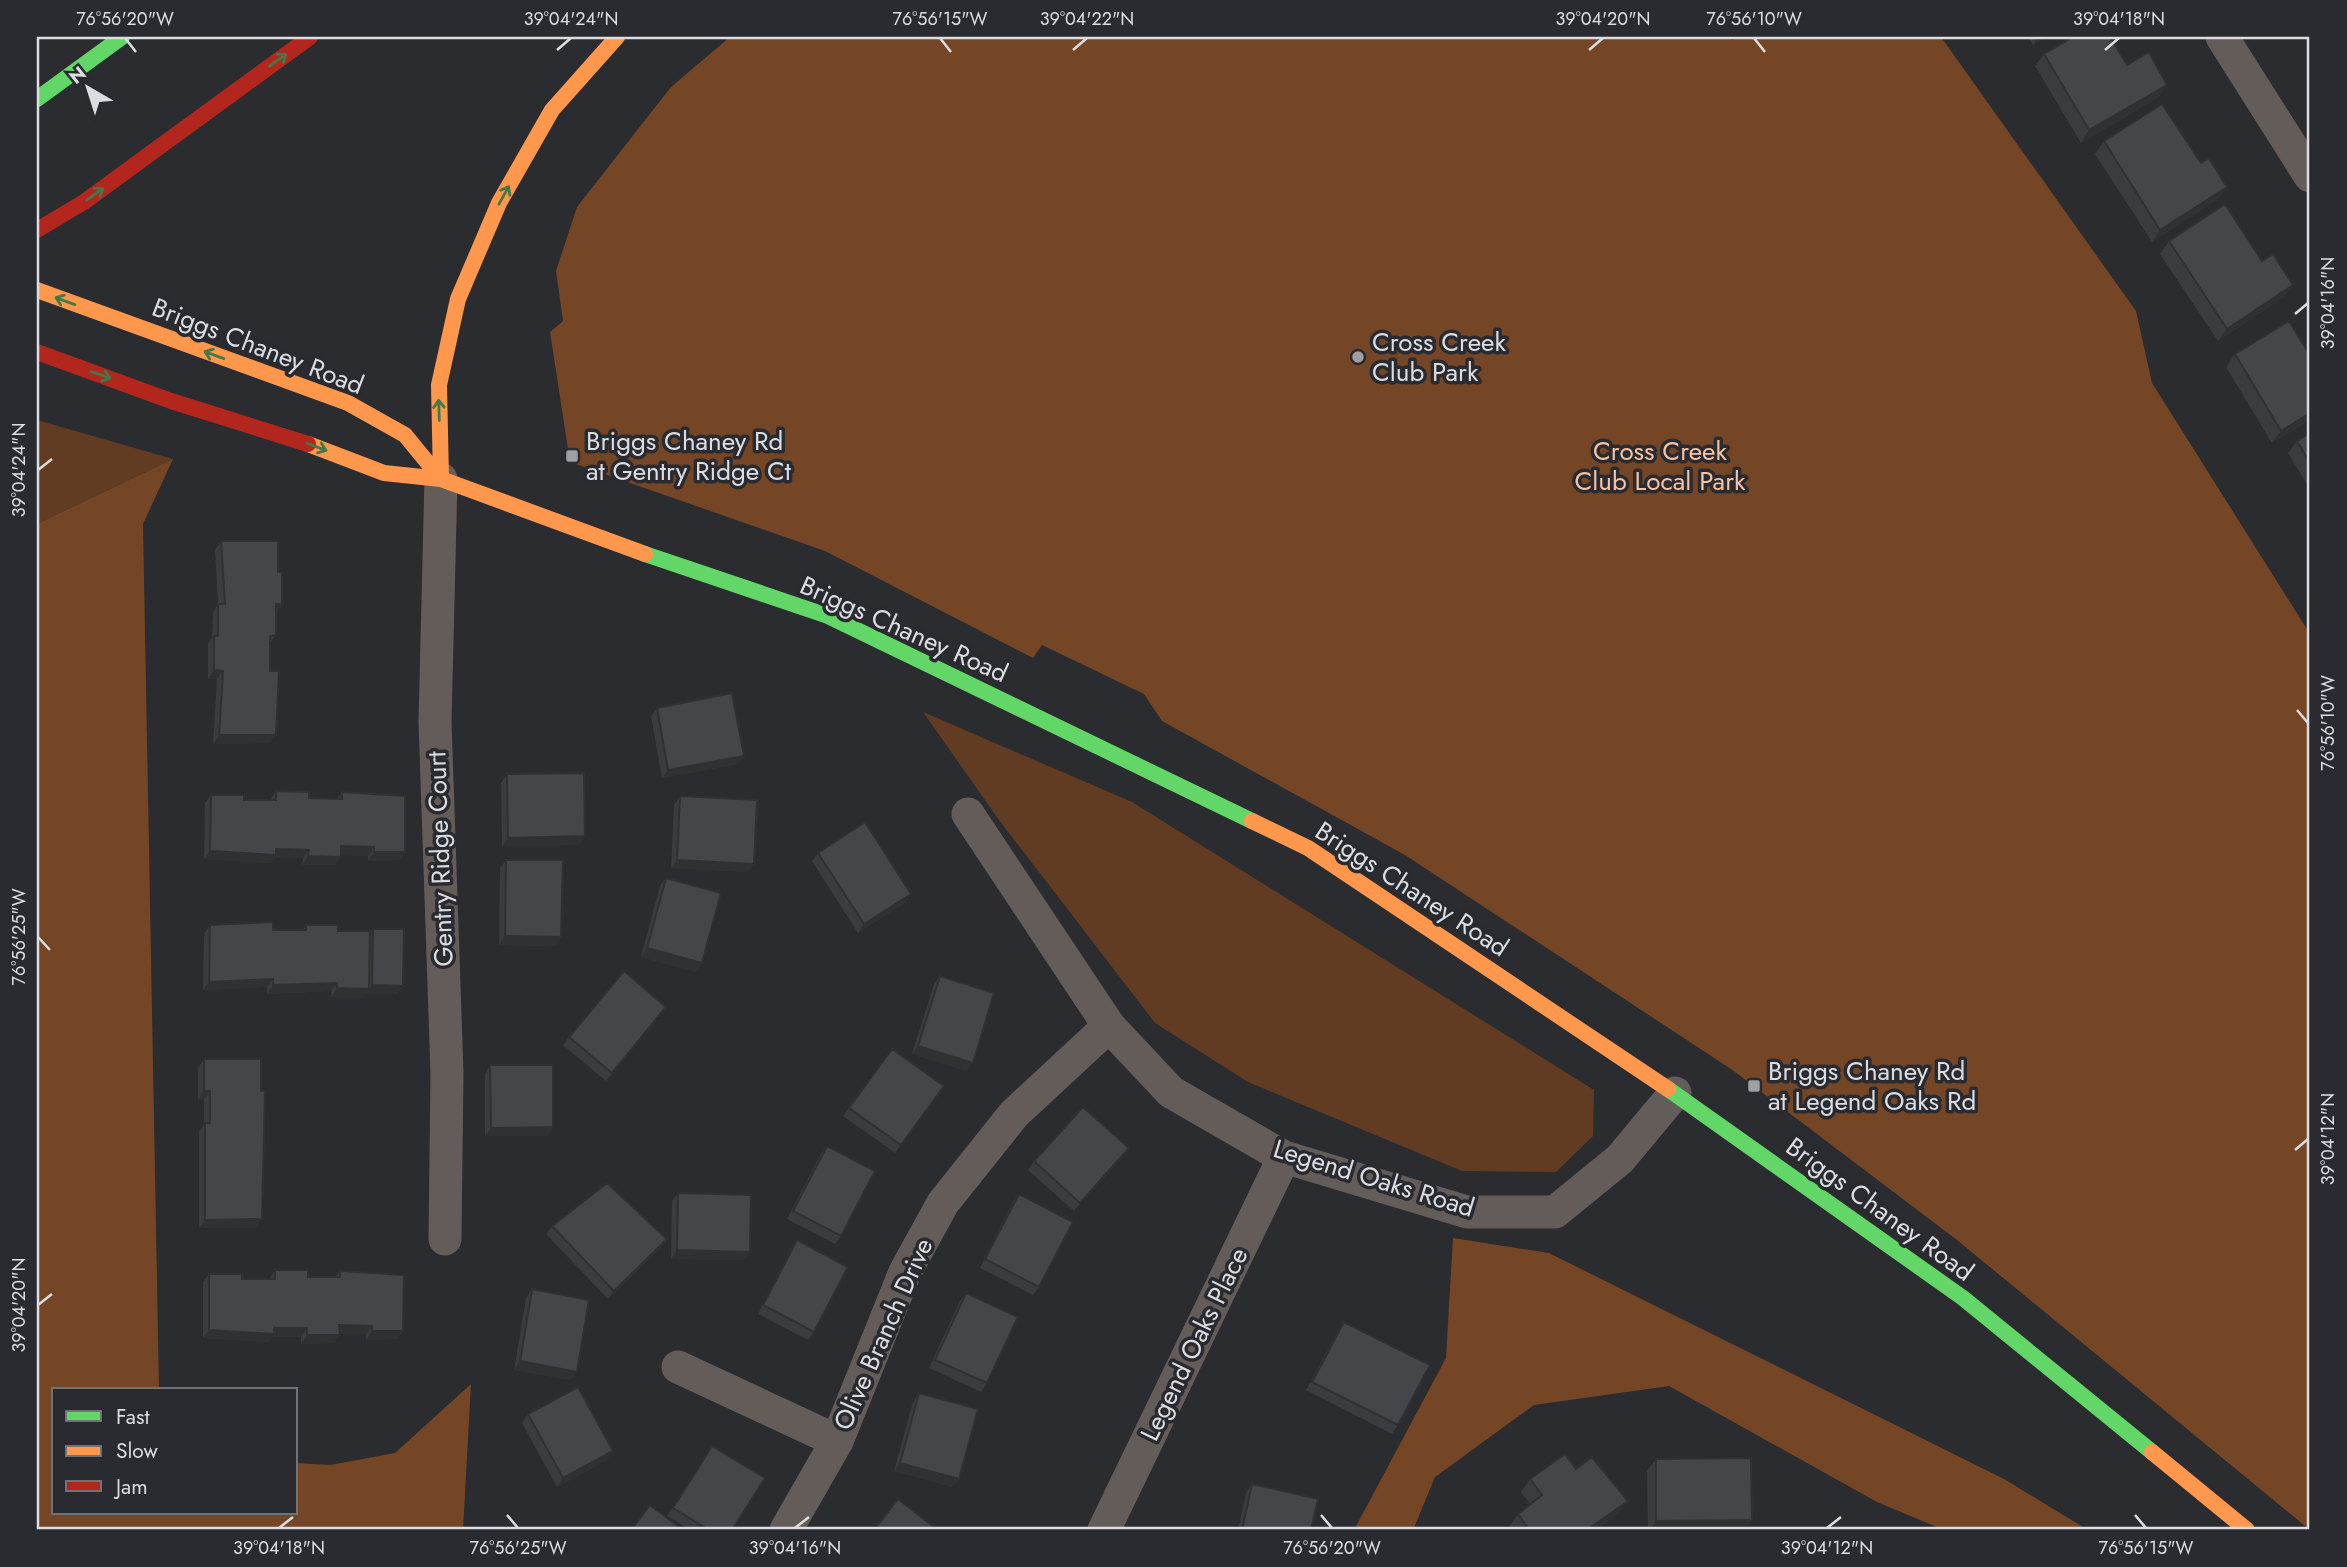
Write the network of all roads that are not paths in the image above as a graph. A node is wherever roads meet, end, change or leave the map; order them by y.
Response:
1 (122, 37) edge
2 (310, 37) edge
3 (617, 37) edge
4 (2222, 37) edge
5 (37, 99) edge
6 (2310, 176) edge
7 (37, 230) edge
8 (37, 290) edge
9 (37, 352) edge
10 (441, 479) junction
11 (968, 814) dead end
12 (1109, 1026) junction
13 (1675, 1093) junction
14 (1284, 1157) junction
15 (445, 1240) dead end
16 (678, 1367) dead end
17 (837, 1441) junction
18 (786, 1530) edge
19 (1104, 1530) edge
20 (2247, 1530) edge

1 - 5 main road
7 -> 2 main road
10 -> 3 main road
4 - 6 street
10 -> 8 main road, Briggs Chaney Road
9 -> 10 main road, Briggs Chaney Road
10 - 13 main road, Briggs Chaney Road
10 - 15 street, Gentry Ridge Court
11 - 12 street, Legend Oaks Road
12 - 14 street, Legend Oaks Road
12 - 17 street, Olive Branch Drive
13 - 14 street, Legend Oaks Road
13 - 20 main road, Briggs Chaney Road
14 - 19 street, Legend Oaks Place
16 - 17 street
17 - 18 street, Olive Branch Drive

